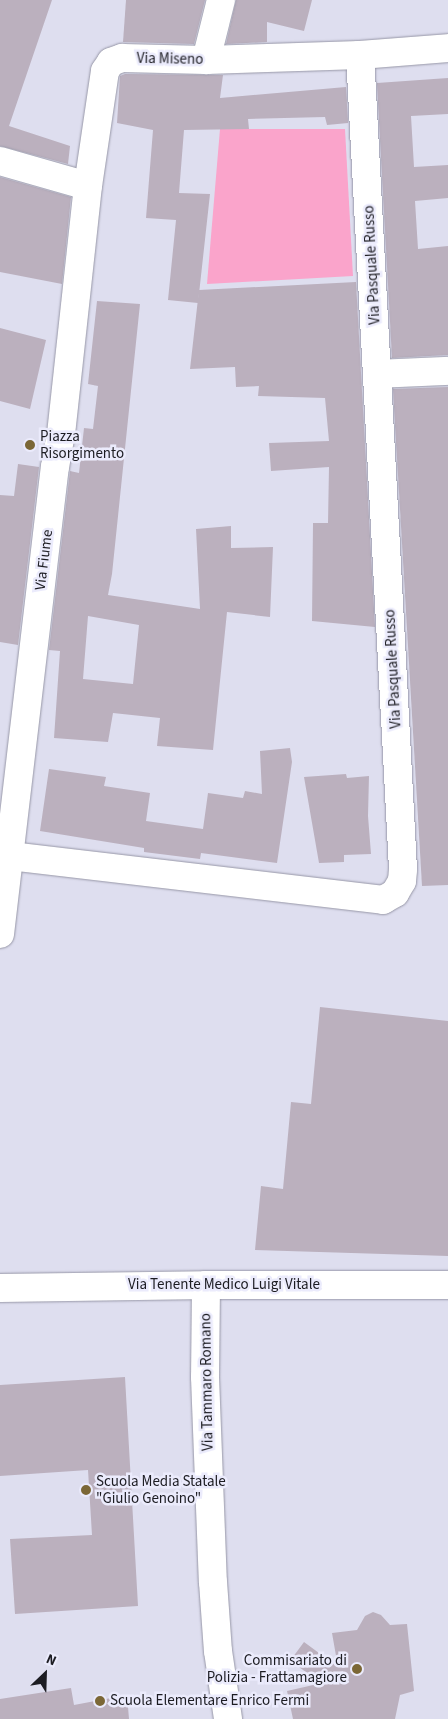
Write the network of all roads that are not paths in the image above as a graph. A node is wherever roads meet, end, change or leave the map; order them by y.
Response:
1 (221, 0) edge
2 (448, 48) edge
3 (360, 55) junction
4 (206, 60) junction
5 (0, 161) edge
6 (88, 186) junction
7 (448, 371) edge
8 (378, 374) junction
9 (10, 856) junction
10 (0, 934) edge
11 (448, 1284) edge
12 (206, 1285) junction
13 (0, 1288) edge
14 (228, 1719) edge

1 - 4 street
2 - 3 street, Via Miseno
3 - 4 street, Via Miseno
3 - 8 street, Via Pasquale Russo
4 - 6 street, Via Miseno
5 - 6 street
6 - 9 street, Via Fiume
7 - 8 street
8 - 9 street, Via Pasquale Russo
9 - 10 street, Via Fiume
11 - 12 street, Via Tenente Medico Luigi Vitale
12 - 13 street, Via Tenente Medico Luigi Vitale
12 - 14 street, Via Tammaro Romano

